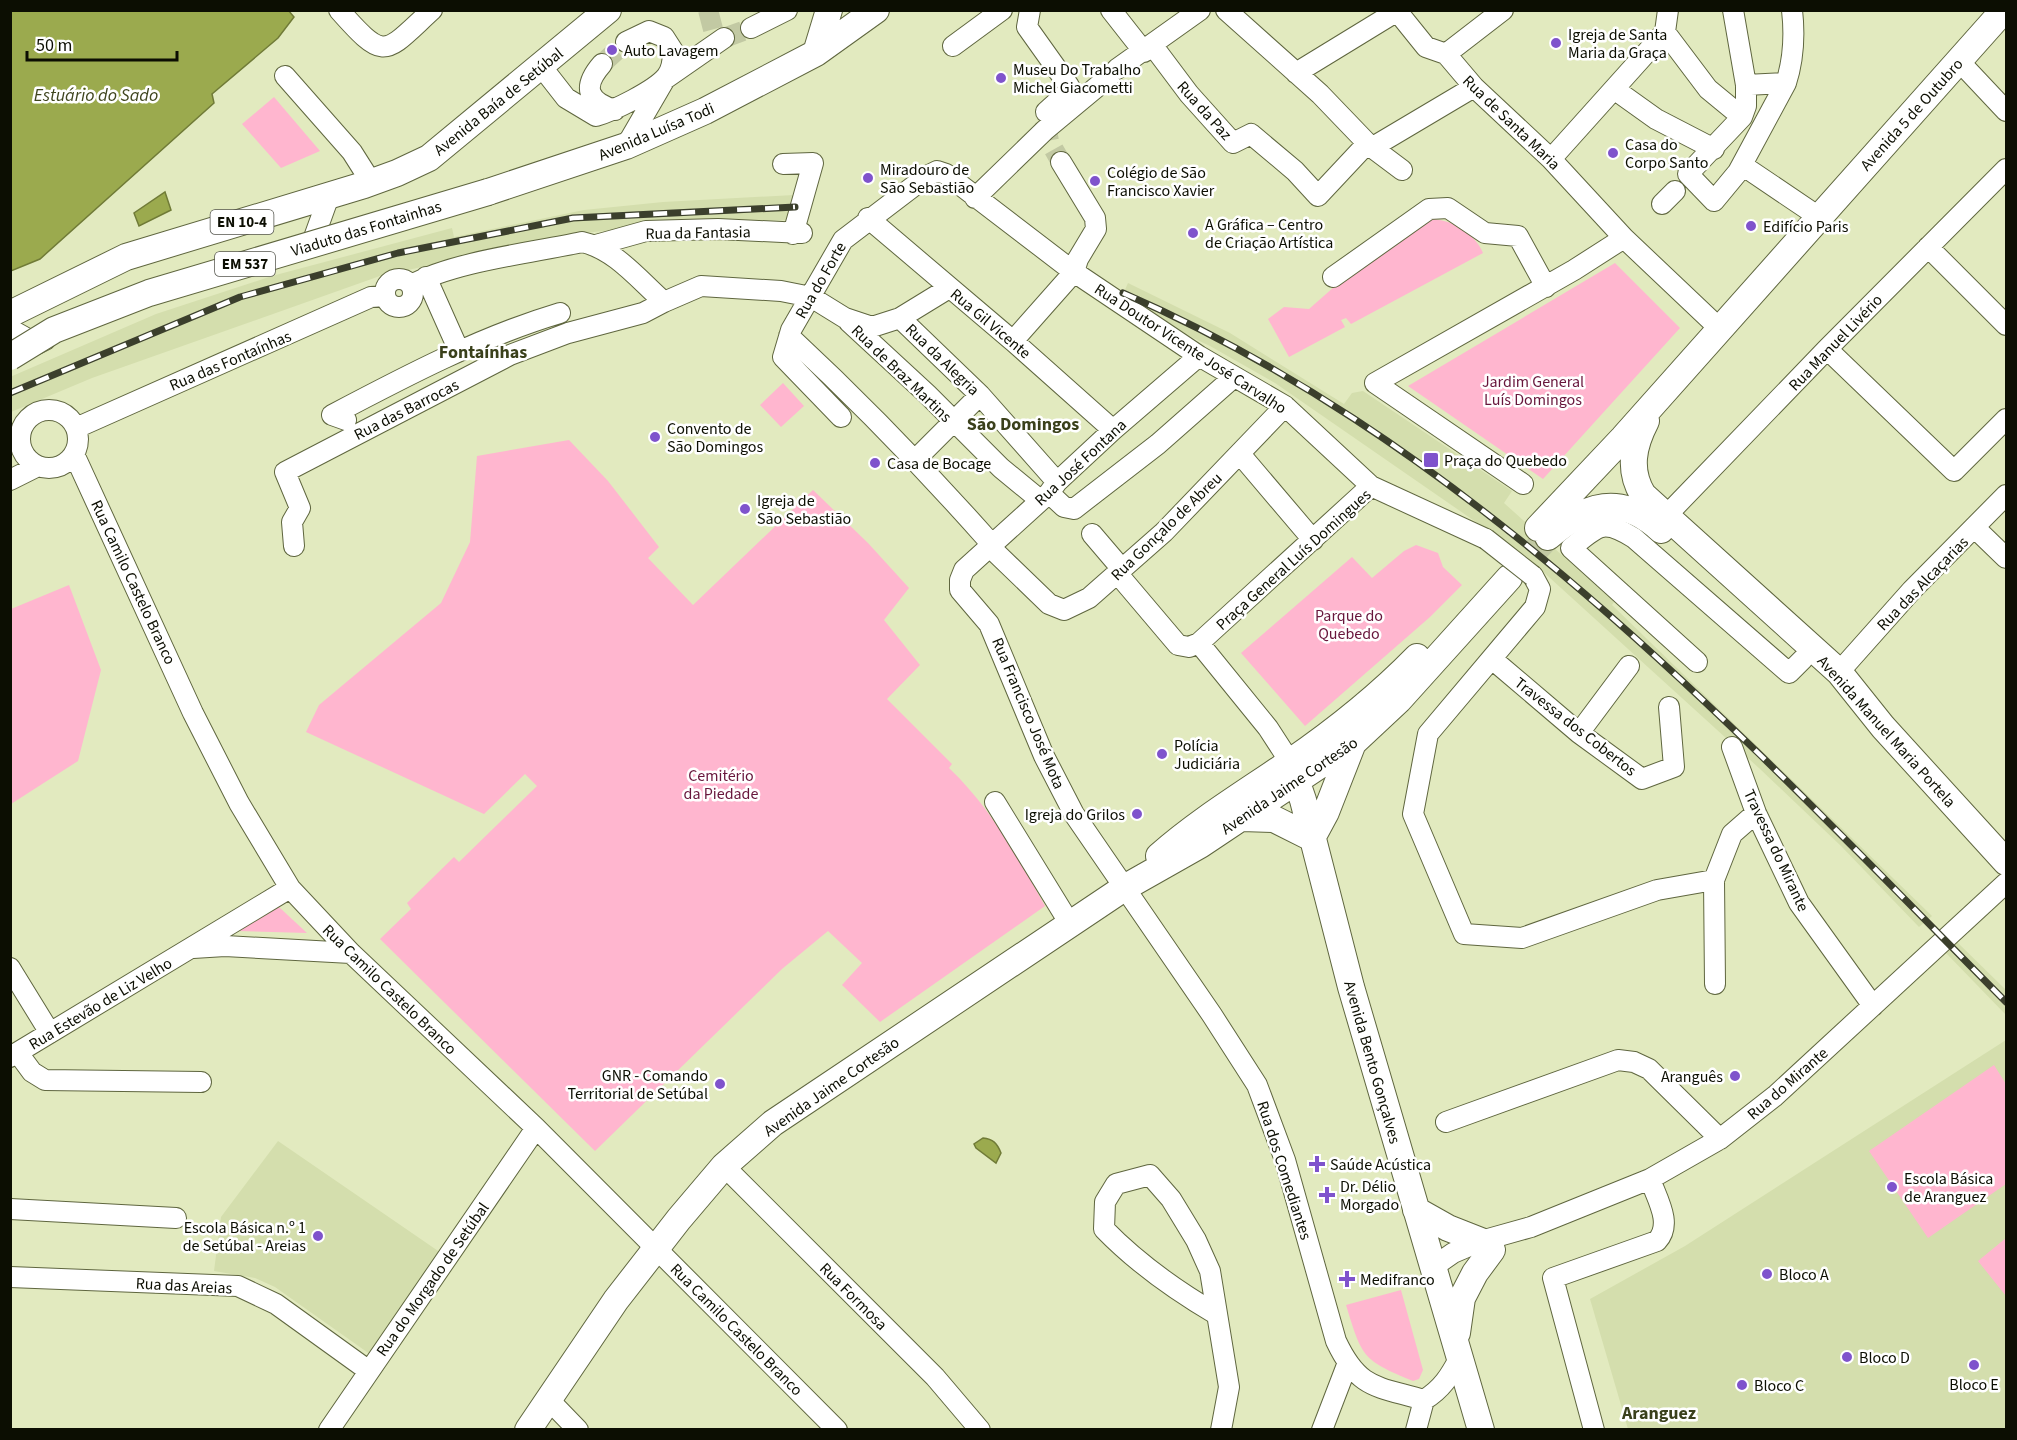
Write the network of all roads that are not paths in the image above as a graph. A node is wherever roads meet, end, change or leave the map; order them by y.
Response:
1 (339, 10) edge
2 (432, 10) edge
3 (608, 10) edge
4 (829, 10) edge
5 (876, 10) edge
6 (1002, 10) edge
7 (1030, 10) edge
8 (1111, 10) edge
9 (1200, 10) edge
10 (1226, 10) edge
11 (1732, 10) edge
12 (1792, 10) edge
13 (2004, 10) edge
14 (1398, 11) edge
15 (1493, 13) edge
16 (1375, 17) edge
17 (1667, 22) edge
18 (717, 39) tunnel mouth
19 (626, 42) tunnel mouth
20 (953, 46) dead end
21 (1149, 49) junction
22 (816, 52) junction
23 (1446, 54) junction
24 (1958, 60) junction
25 (602, 64) tunnel mouth
26 (541, 66) junction
27 (1296, 73) junction
28 (285, 76) dead end
29 (665, 79) junction
30 (1786, 82) junction
31 (1746, 85) junction
32 (1474, 87) junction
33 (1614, 89) junction
34 (615, 110) junction
35 (2007, 111) edge
36 (1742, 117) junction
37 (1045, 121) dead end
38 (626, 146) junction
39 (1370, 146) junction
40 (1714, 149) junction
41 (1551, 159) junction
42 (1061, 162) tunnel mouth
43 (783, 164) dead end
44 (1742, 165) junction
45 (2007, 169) edge
46 (1402, 170) dead end
47 (371, 182) junction
48 (488, 192) joint
49 (329, 196) junction
50 (975, 198) junction
51 (1820, 218) junction
52 (868, 219) junction
53 (1624, 238) junction
54 (596, 245) junction
55 (1928, 247) junction
56 (1074, 272) junction
57 (1333, 277) dead end
58 (419, 281) junction
59 (1546, 286) junction
60 (949, 288) junction
61 (811, 297) junction
62 (664, 302) junction
63 (560, 313) dead end
64 (10, 314) edge
65 (845, 318) junction
66 (900, 318) junction
67 (2007, 325) edge
68 (1719, 328) junction
69 (10, 329) edge
70 (789, 336) junction
71 (1013, 341) junction
72 (1827, 349) junction
73 (459, 351) junction
74 (1199, 356) junction
75 (10, 357) edge
76 (1234, 377) junction
77 (980, 396) junction
78 (1658, 399) junction
79 (1285, 405) junction
80 (841, 417) dead end
81 (2007, 418) edge
82 (346, 420) dead end
83 (18, 421) edge
84 (952, 421) junction
85 (76, 428) junction
86 (1113, 430) junction
87 (74, 454) junction
88 (1240, 454) junction
89 (916, 459) junction
90 (38, 466) junction
91 (10, 480) edge
92 (1523, 484) dead end
93 (1371, 486) junction
94 (1049, 492) junction
95 (2007, 495) edge
96 (1660, 513) junction
97 (1975, 528) junction
98 (1092, 534) dead end
99 (1312, 540) junction
100 (294, 546) dead end
101 (991, 548) junction
102 (2007, 558) edge
103 (964, 570) joint
104 (1119, 571) junction
105 (1514, 574) junction
106 (1199, 643) junction
107 (1492, 659) junction
108 (1803, 659) junction
109 (1697, 662) dead end
110 (1629, 666) dead end
111 (1839, 672) junction
112 (1669, 706) dead end
113 (1883, 727) junction
114 (1579, 733) junction
115 (1353, 743) junction
116 (1732, 747) dead end
117 (1294, 772) junction
118 (995, 802) dead end
119 (1756, 813) junction
120 (1242, 818) junction
121 (1311, 838) junction
122 (2007, 862) edge
123 (1714, 880) junction
124 (2007, 883) edge
125 (290, 888) junction
126 (1124, 888) junction
127 (1070, 924) junction
128 (191, 948) junction
129 (351, 953) junction
130 (10, 968) edge
131 (1715, 984) dead end
132 (1873, 1006) junction
133 (50, 1033) junction
134 (14, 1055) edge
135 (201, 1082) dead end
136 (1446, 1122) dead end
137 (536, 1128) junction
138 (1720, 1139) junction
139 (724, 1166) junction
140 (1650, 1179) junction
141 (10, 1209) edge
142 (1416, 1210) junction
143 (176, 1218) dead end
144 (1487, 1246) junction
145 (656, 1248) junction
146 (1433, 1267) junction
147 (10, 1277) edge
148 (1216, 1314) junction
149 (1458, 1348) junction
150 (1347, 1365) junction
151 (369, 1371) junction
152 (548, 1400) junction
153 (1424, 1400) junction
154 (329, 1430) edge
155 (528, 1430) edge
156 (578, 1430) edge
157 (837, 1430) edge
158 (980, 1430) edge
159 (1221, 1430) edge
160 (1322, 1430) edge
161 (1416, 1430) edge
162 (1481, 1430) edge
163 (1594, 1430) edge

1 - 2 street
3 - 26 main road, Avenida Baía de Setúbal / EN 10-4
4 - 22 main road
5 - 22 main road, Avenida Luísa Todi / EM 537
6 - 20 street
7 - 37 street
8 - 21 street
9 - 21 street
10 - 27 street
11 - 31 street
12 - 30 street
13 - 24 main road, Avenida 5 de Outubro
14 - 16 street
14 - 23 street, Rua de Santa Maria
15 - 23 street
16 - 27 street
17 - 33 street
17 - 36 street
18 - 29 street
19 - 29 street
21 - 39 street, Rua da Paz
21 - 50 street
22 - 38 main road, Avenida Luísa Todi / EM 537
23 - 32 street, Rua de Santa Maria
24 - 35 street
24 - 51 main road, Avenida 5 de Outubro
25 - 34 street
26 - 34 street
26 - 47 main road, Avenida Baía de Setúbal / EN 10-4
27 - 39 street
28 - 47 street
29 - 34 street
29 - 38 street
30 - 31 street
30 - 44 street
31 - 36 street
32 - 39 street
32 - 41 street, Rua de Santa Maria
33 - 40 street
33 - 41 street
36 - 40 street
38 - 48 main road, Avenida Luísa Todi / EM 537
39 - 46 street
40 - 44 street
41 - 53 street, Rua de Santa Maria
42 - 56 street
43 - 54 street, Rua da Fantasia
44 - 51 street
45 - 55 street, Rua Manuel Livério
47 - 49 main road, Avenida Baía de Setúbal / EN 10-4
48 - 75 main road, Viaduto das Fontainhas / EM 537, bridge
49 - 64 main road, Avenida Baía de Setúbal / EN 10-4
49 - 69 street
50 - 52 street, Rua do Forte
50 - 56 street, Rua Doutor Vicente José Carvalho
51 - 68 main road, Avenida 5 de Outubro
52 - 60 street, Rua Gil Vicente
52 - 61 street, Rua do Forte
53 - 59 street
53 - 68 street
54 - 58 street
54 - 62 street
55 - 67 street
55 - 72 street, Rua Manuel Livério
56 - 71 street
56 - 74 street, Rua Doutor Vicente José Carvalho
57 - 59 street
58 - 73 street
58 - 85 street, Rua das Fontaínhas
59 - 92 street
60 - 66 street
60 - 71 street, Rua Gil Vicente
61 - 62 street, Rua das Barrocas
61 - 65 street
61 - 70 street, Rua do Forte
62 - 100 street, Rua das Barrocas
63 - 73 street
65 - 66 street
65 - 84 street, Rua de Braz Martins
66 - 77 street, Rua da Alegria
68 - 78 main road, Avenida 5 de Outubro
70 - 80 street
70 - 89 street
71 - 86 street, Rua Gil Vicente
72 - 81 street
72 - 96 street, Rua Manuel Livério
73 - 82 street
74 - 76 street, Rua Doutor Vicente José Carvalho
74 - 86 street, Rua José Fontana
76 - 79 street, Rua Doutor Vicente José Carvalho
76 - 94 street
77 - 84 street
77 - 94 street, Rua da Alegria
78 - 96 main road, Avenida Manuel Maria Portela
78 - 108 main road
79 - 88 street, Rua Gonçalo de Abreu
79 - 93 street, Rua Doutor Vicente José Carvalho
83 - 85 street
83 - 90 street
84 - 89 street
84 - 94 street, Rua de Braz Martins
85 - 87 street
86 - 94 street, Rua José Fontana
87 - 90 street
87 - 125 street, Rua Camilo Castelo Branco
88 - 99 street
88 - 104 street, Rua Gonçalo de Abreu
89 - 101 street
90 - 91 street
93 - 99 street, Praça General Luís Domingues
93 - 105 street, Praça General Luís Domingues, bridge
94 - 101 street, Rua José Fontana
95 - 97 street, Rua das Alcaçarias
96 - 111 main road, Avenida Manuel Maria Portela
97 - 102 street
97 - 111 street, Rua das Alcaçarias
98 - 104 street
99 - 106 street, Praça General Luís Domingues
101 - 103 street, Rua José Fontana
101 - 104 street, Rua Gonçalo de Abreu
103 - 126 street, Rua Francisco José Mota
104 - 106 street
105 - 107 street
105 - 115 main road, Avenida Jaime Cortesão
105 - 117 main road, Avenida Jaime Cortesão
106 - 117 street
107 - 114 street, Travessa dos Cobertos
107 - 123 street
108 - 109 street
108 - 113 main road
110 - 114 street
111 - 113 main road, Avenida Manuel Maria Portela
112 - 114 street, Travessa dos Cobertos
113 - 122 main road, Avenida Manuel Maria Portela
115 - 117 main road, Avenida Jaime Cortesão
115 - 121 main road
116 - 119 street, Travessa do Mirante
117 - 120 main road, Avenida Jaime Cortesão
117 - 121 main road, Avenida Bento Gonçalves
117 - 126 main road, Avenida Jaime Cortesão
118 - 127 street
119 - 123 street
119 - 132 street, Travessa do Mirante
120 - 121 main road
120 - 126 main road, Avenida Jaime Cortesão
121 - 142 main road, Avenida Bento Gonçalves
123 - 131 street
124 - 132 street, Rua do Mirante
125 - 128 street, Rua Estevão de Liz Velho
125 - 129 street, Rua Camilo Castelo Branco
126 - 127 main road, Avenida Jaime Cortesão
126 - 150 street, Rua dos Comediantes
127 - 139 main road, Avenida Jaime Cortesão
128 - 129 street, Rua Estevão de Liz Velho
128 - 133 street, Rua Estevão de Liz Velho
129 - 137 street, Rua Camilo Castelo Branco
130 - 133 street
132 - 138 street, Rua do Mirante
133 - 134 street, Rua Estevão de Liz Velho
134 - 135 street
136 - 138 street
137 - 145 street, Rua Camilo Castelo Branco
137 - 151 street, Rua do Morgado de Setúbal
138 - 140 street, Rua do Mirante
139 - 145 main road, Avenida Jaime Cortesão
139 - 158 street, Rua Formosa
140 - 144 street, Rua do Mirante
140 - 163 street
141 - 143 street
142 - 144 main road
142 - 146 main road, Avenida Bento Gonçalves
144 - 146 street, Rua do Mirante
144 - 149 main road
145 - 152 main road, Avenida Jaime Cortesão
145 - 157 street, Rua Camilo Castelo Branco
146 - 149 main road, Avenida Bento Gonçalves
147 - 151 street, Rua das Areias
148 - 148 street
148 - 159 street
149 - 153 street
149 - 162 main road, Avenida Bento Gonçalves
150 - 153 street, Rua dos Comediantes
150 - 160 street
151 - 154 street, Rua do Morgado de Setúbal
152 - 155 main road, Avenida Jaime Cortesão
152 - 156 street
153 - 161 street

